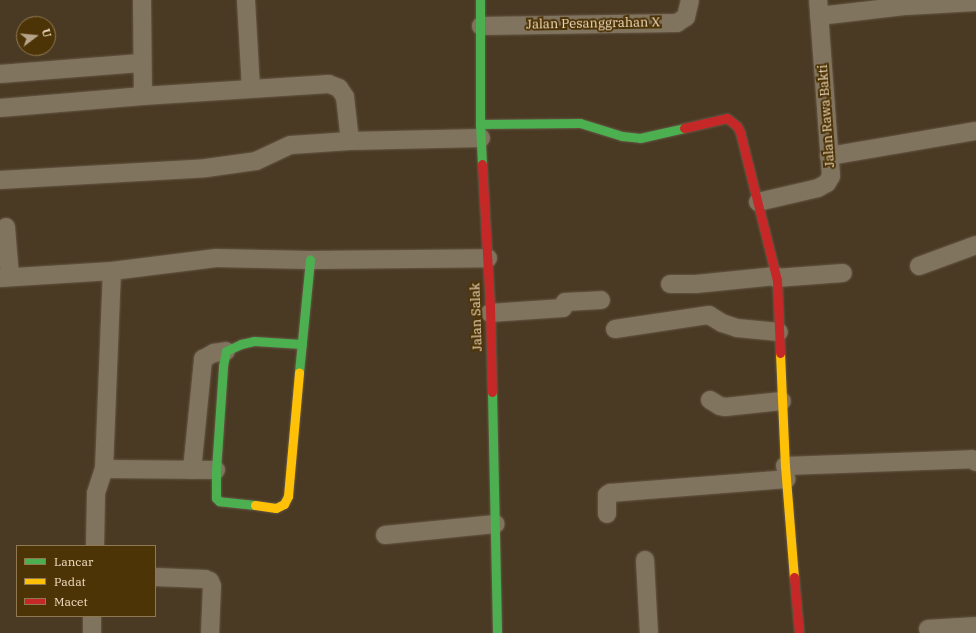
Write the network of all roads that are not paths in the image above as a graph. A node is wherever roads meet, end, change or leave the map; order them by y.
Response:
1 (142, 0) edge
2 (246, 0) edge
3 (480, 0) edge
4 (690, 0) edge
5 (976, 2) edge
6 (818, 8) edge
7 (481, 26) junction
8 (141, 63) junction
9 (0, 74) edge
10 (251, 89) junction
11 (143, 96) junction
12 (0, 108) edge
13 (481, 131) junction
14 (976, 131) edge
15 (350, 141) junction
16 (829, 156) junction
17 (0, 180) edge
18 (758, 202) junction
19 (6, 227) dead end
20 (976, 245) edge
21 (488, 258) junction
22 (310, 260) junction
23 (919, 266) dead end
24 (112, 271) junction
25 (843, 273) dead end
26 (776, 277) junction
27 (5, 278) edge
28 (670, 284) dead end
29 (601, 300) dead end
30 (490, 313) junction
31 (615, 329) dead end
32 (779, 332) junction
33 (302, 344) junction
34 (226, 351) junction
35 (710, 400) dead end
36 (782, 401) junction
37 (976, 462) edge
38 (104, 469) junction
39 (192, 470) junction
40 (216, 470) junction
41 (785, 472) junction
42 (607, 514) dead end
43 (494, 524) junction
44 (385, 535) dead end
45 (95, 545) edge
46 (645, 560) dead end
47 (156, 577) edge
48 (92, 617) edge
49 (976, 626) edge
50 (928, 628) dead end
51 (92, 633) edge
52 (210, 633) edge
53 (497, 633) edge
54 (649, 633) edge
55 (799, 633) edge

1 - 8 street
2 - 10 street
3 - 7 street, Jalan Salak
4 - 7 street, Jalan Pesanggrahan X
5 - 6 street
6 - 16 street, Jalan Rawa Bakti
7 - 13 street, Jalan Salak
8 - 9 street
8 - 11 street
10 - 11 street
10 - 15 street
11 - 12 street
13 - 15 street
13 - 18 street
13 - 21 street, Jalan Salak
14 - 16 street
15 - 17 street
16 - 18 street, Jalan Rawa Bakti
18 - 26 street
19 - 27 street
20 - 23 street
21 - 22 street
21 - 30 street, Jalan Salak
22 - 24 street
22 - 33 street
24 - 27 street
24 - 38 street
25 - 26 street
26 - 28 street
26 - 32 street
29 - 30 street
30 - 43 street, Jalan Salak
31 - 32 street
32 - 36 street
33 - 34 street
33 - 40 street
34 - 39 street
34 - 40 street
35 - 36 street
36 - 41 street
37 - 41 street
38 - 39 street
38 - 45 street
39 - 40 street
41 - 42 street
41 - 55 street
43 - 44 street
43 - 53 street, Jalan Salak
46 - 54 street
47 - 52 street
48 - 51 street
49 - 50 street

